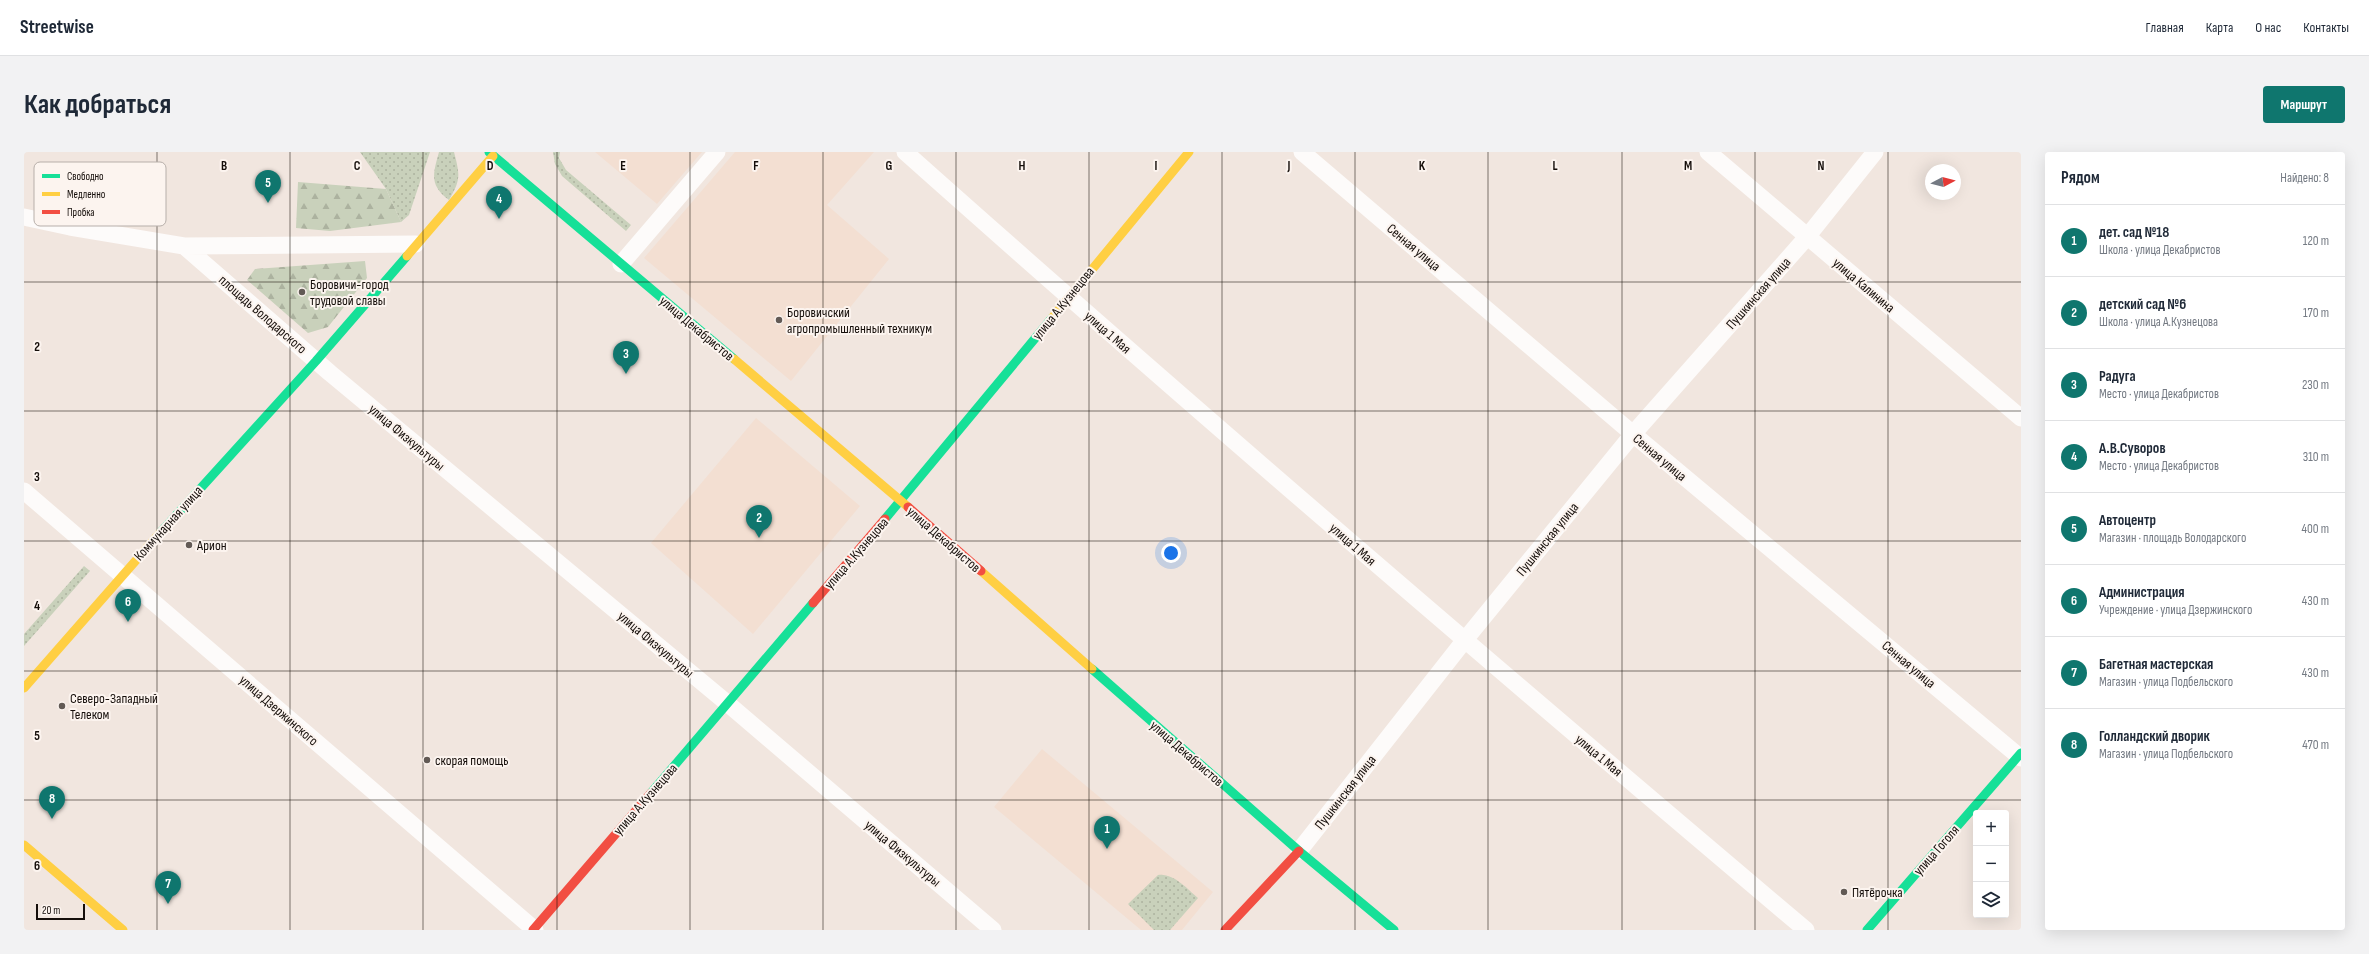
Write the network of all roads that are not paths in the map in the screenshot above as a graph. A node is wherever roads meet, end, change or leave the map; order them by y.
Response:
1 (717, 152) edge
2 (905, 152) edge
3 (1189, 152) edge
4 (1302, 152) edge
5 (1708, 152) edge
6 (1875, 152) edge
7 (493, 153) edge
8 (24, 217) edge
9 (34, 219) edge
10 (65, 226) edge
11 (1807, 238) junction
12 (416, 244) junction
13 (184, 246) junction
14 (621, 264) junction
15 (1068, 297) junction
16 (316, 361) junction
17 (2021, 418) edge
18 (1633, 434) junction
19 (24, 491) edge
20 (901, 501) junction
21 (122, 574) junction
22 (1464, 641) junction
23 (24, 688) edge
24 (727, 703) junction
25 (2020, 755) edge
26 (24, 845) edge
27 (1299, 851) junction
28 (123, 930) edge
29 (534, 930) edge
30 (993, 930) edge
31 (1225, 930) edge
32 (1394, 930) edge
33 (1806, 930) edge
34 (1867, 930) edge

1 - 14 street
2 - 15 street, улица 1 Мая
3 - 15 main road, улица А.Кузнецова
4 - 18 street, Сенная улица
5 - 11 street, улица Калинина
6 - 11 street, Пушкинская улица
7 - 12 main road, площадь Володарского
7 - 14 main road, улица Декабристов
8 - 9 street
10 - 13 street
11 - 17 street, улица Калинина
11 - 18 street, Пушкинская улица
12 - 13 street
12 - 16 main road, площадь Володарского
13 - 16 street, площадь Володарского
14 - 20 main road, улица Декабристов
15 - 20 main road, улица А.Кузнецова
15 - 22 street, улица 1 Мая
16 - 21 main road, Коммунарная улица
16 - 24 street, улица Физкультуры
18 - 22 street, Пушкинская улица
18 - 25 street, Сенная улица
19 - 21 street, улица Дзержинского
20 - 24 main road, улица А.Кузнецова
20 - 27 main road, улица Декабристов
21 - 23 main road, Коммунарная улица
21 - 29 street, улица Дзержинского
22 - 27 street, Пушкинская улица
22 - 33 street, улица 1 Мая
24 - 29 main road, улица А.Кузнецова
24 - 30 street, улица Физкультуры
25 - 34 main road, улица Гоголя
26 - 28 main road
27 - 31 main road, Пушкинская улица
27 - 32 main road, улица Декабристов

